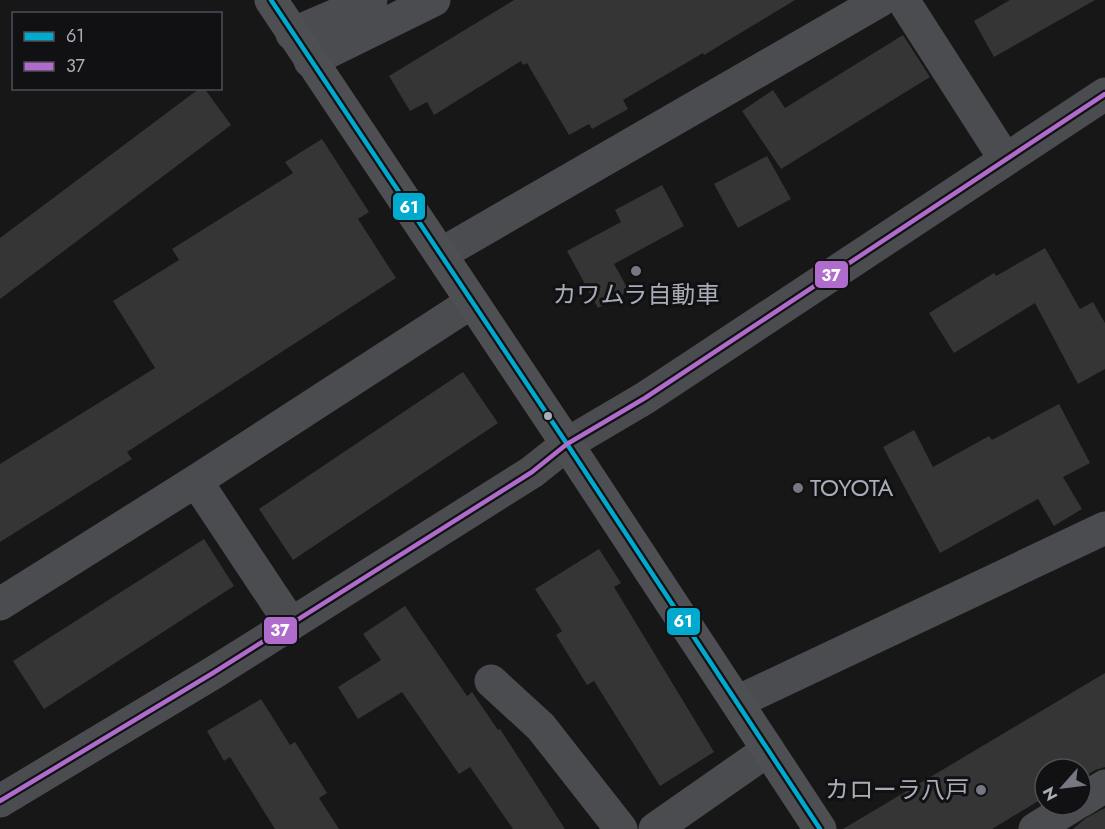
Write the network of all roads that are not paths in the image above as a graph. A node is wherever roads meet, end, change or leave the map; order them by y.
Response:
1 (271, 0) edge
2 (371, 0) edge
3 (434, 0) edge
4 (881, 0) edge
5 (903, 0) edge
6 (292, 34) junction
7 (310, 61) junction
8 (1105, 94) edge
9 (1005, 159) junction
10 (441, 254) junction
11 (472, 302) junction
12 (567, 444) junction
13 (196, 481) junction
14 (1105, 528) edge
15 (0, 604) edge
16 (291, 624) junction
17 (490, 681) dead end
18 (737, 702) junction
19 (768, 750) junction
20 (0, 801) edge
21 (1054, 817) edge
22 (621, 829) edge
23 (655, 829) edge
24 (820, 829) edge
25 (1035, 829) edge

1 - 6 main road
2 - 6 street
3 - 7 street
4 - 10 street
5 - 9 street
6 - 7 main road
7 - 10 main road
8 - 9 street
9 - 12 street
10 - 11 main road
11 - 12 main road
11 - 13 street
12 - 16 street
12 - 18 main road
13 - 15 street
13 - 16 street
14 - 18 street
16 - 20 street
17 - 22 street
18 - 19 main road
19 - 23 street
19 - 24 main road
21 - 25 street

